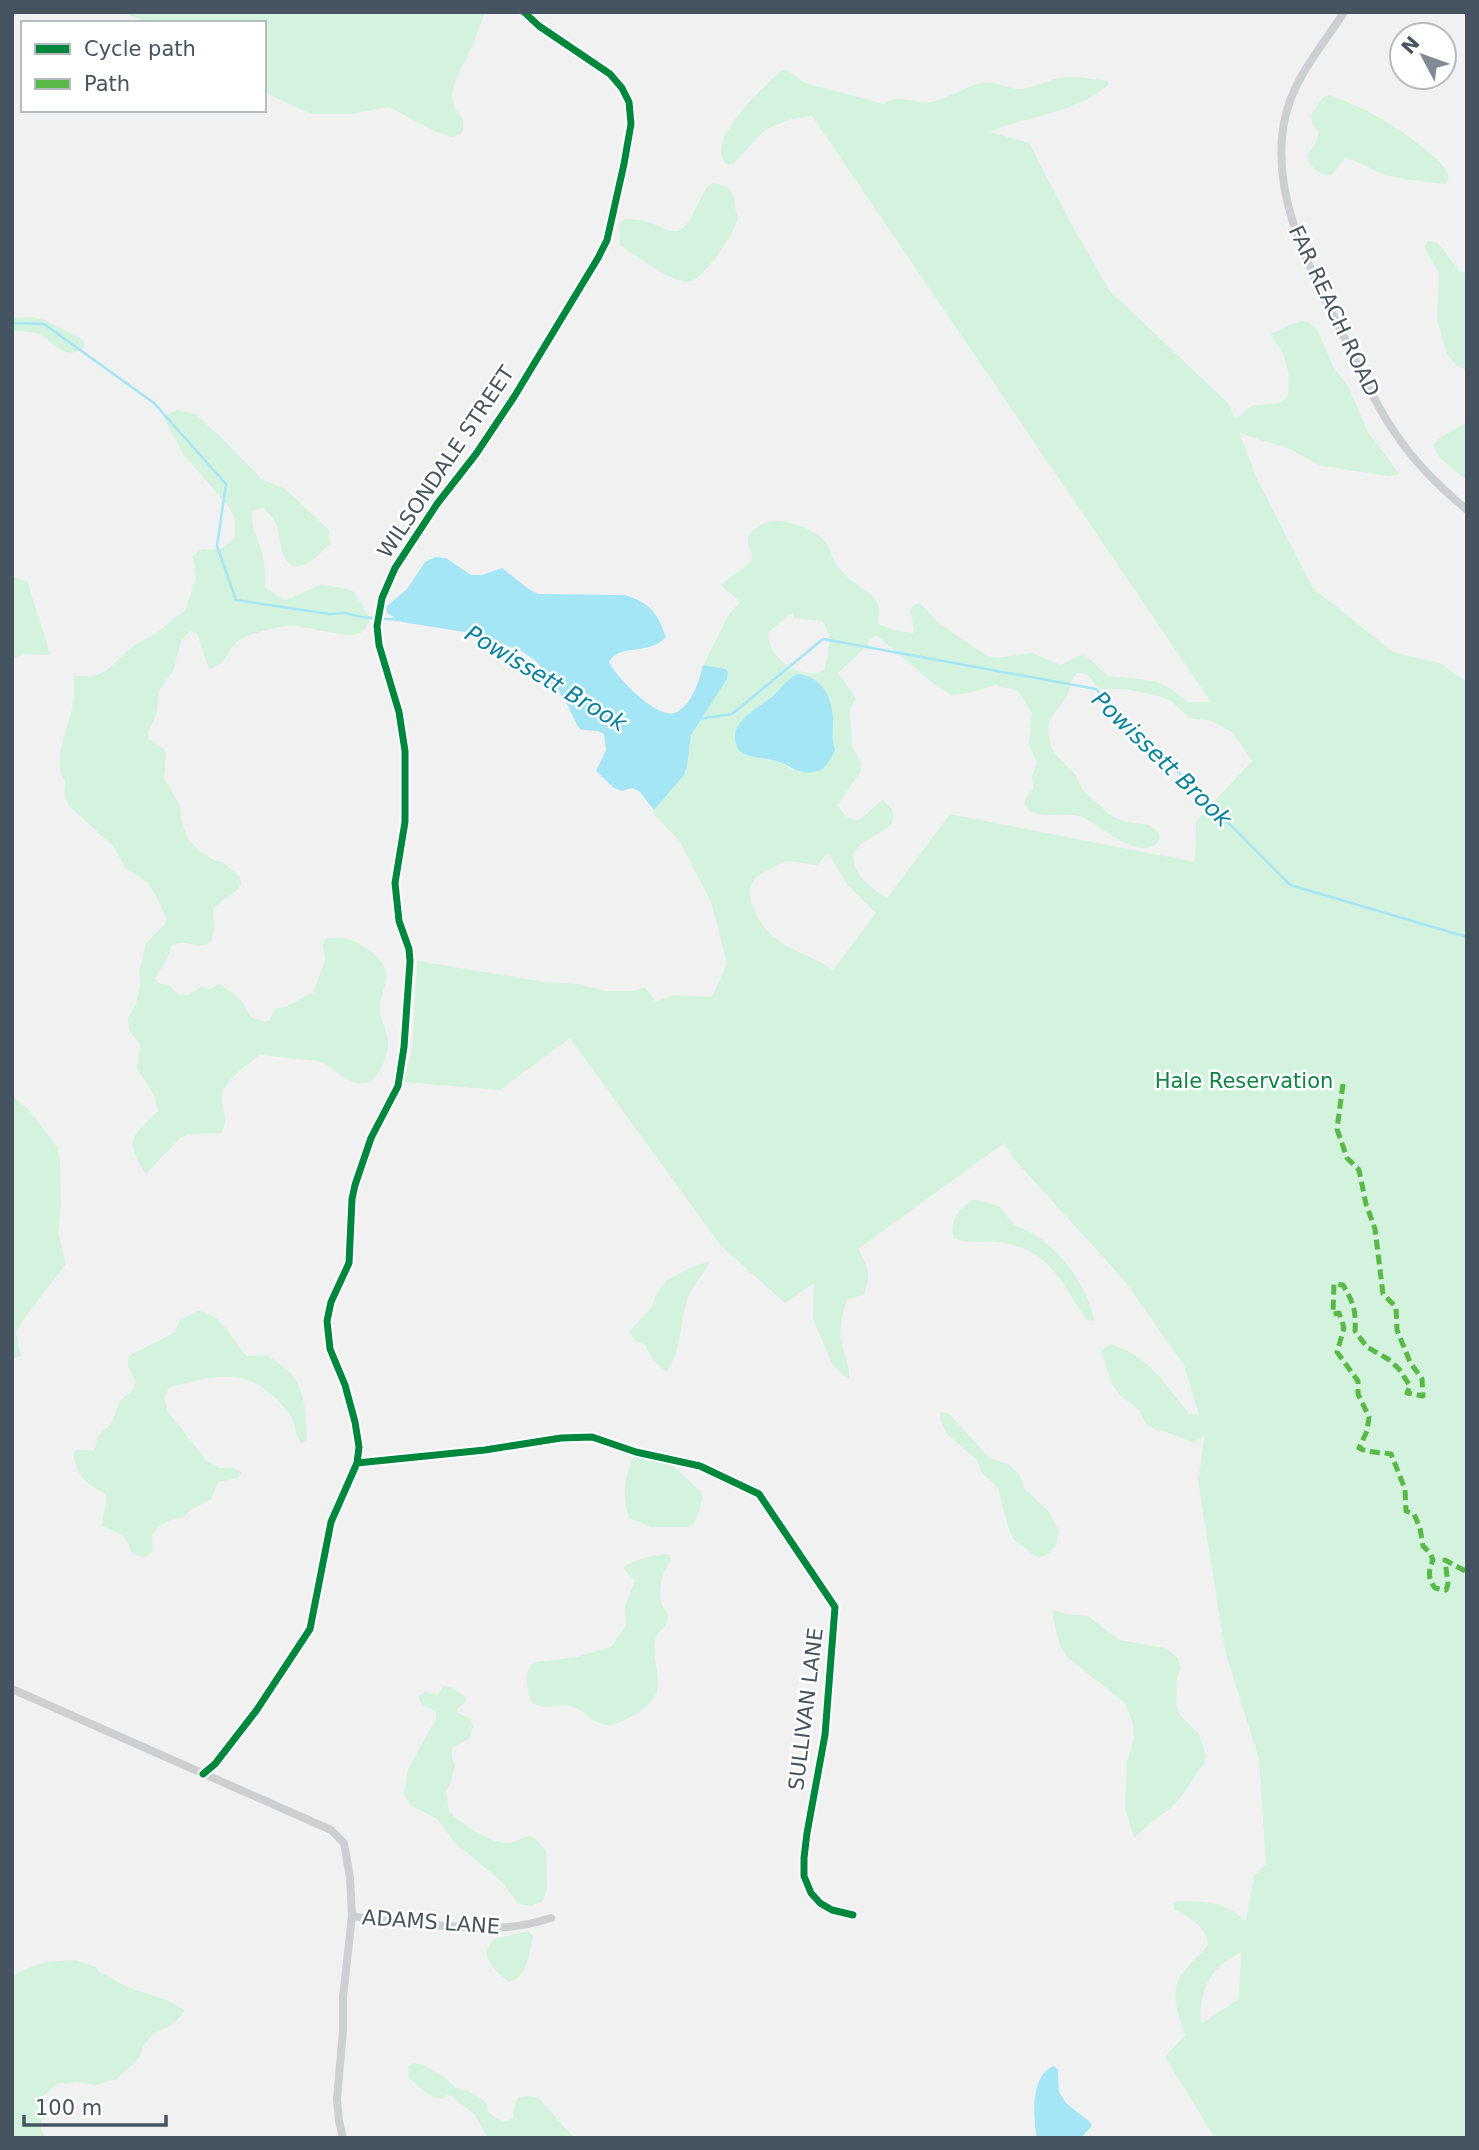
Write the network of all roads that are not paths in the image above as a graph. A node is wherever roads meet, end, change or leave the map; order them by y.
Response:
1 (524, 12) edge
2 (1344, 12) edge
3 (1467, 510) edge
4 (357, 1463) junction
5 (12, 1689) edge
6 (203, 1774) junction
7 (853, 1915) dead end
8 (352, 1916) junction
9 (551, 1918) dead end
10 (343, 2138) edge

1 - 4 street, WILSONDALE STREET
2 - 3 street, FAR REACH ROAD
4 - 6 street, WILSONDALE STREET
4 - 7 street, SULLIVAN LANE
5 - 6 street
6 - 8 street
8 - 9 street, ADAMS LANE
8 - 10 street

